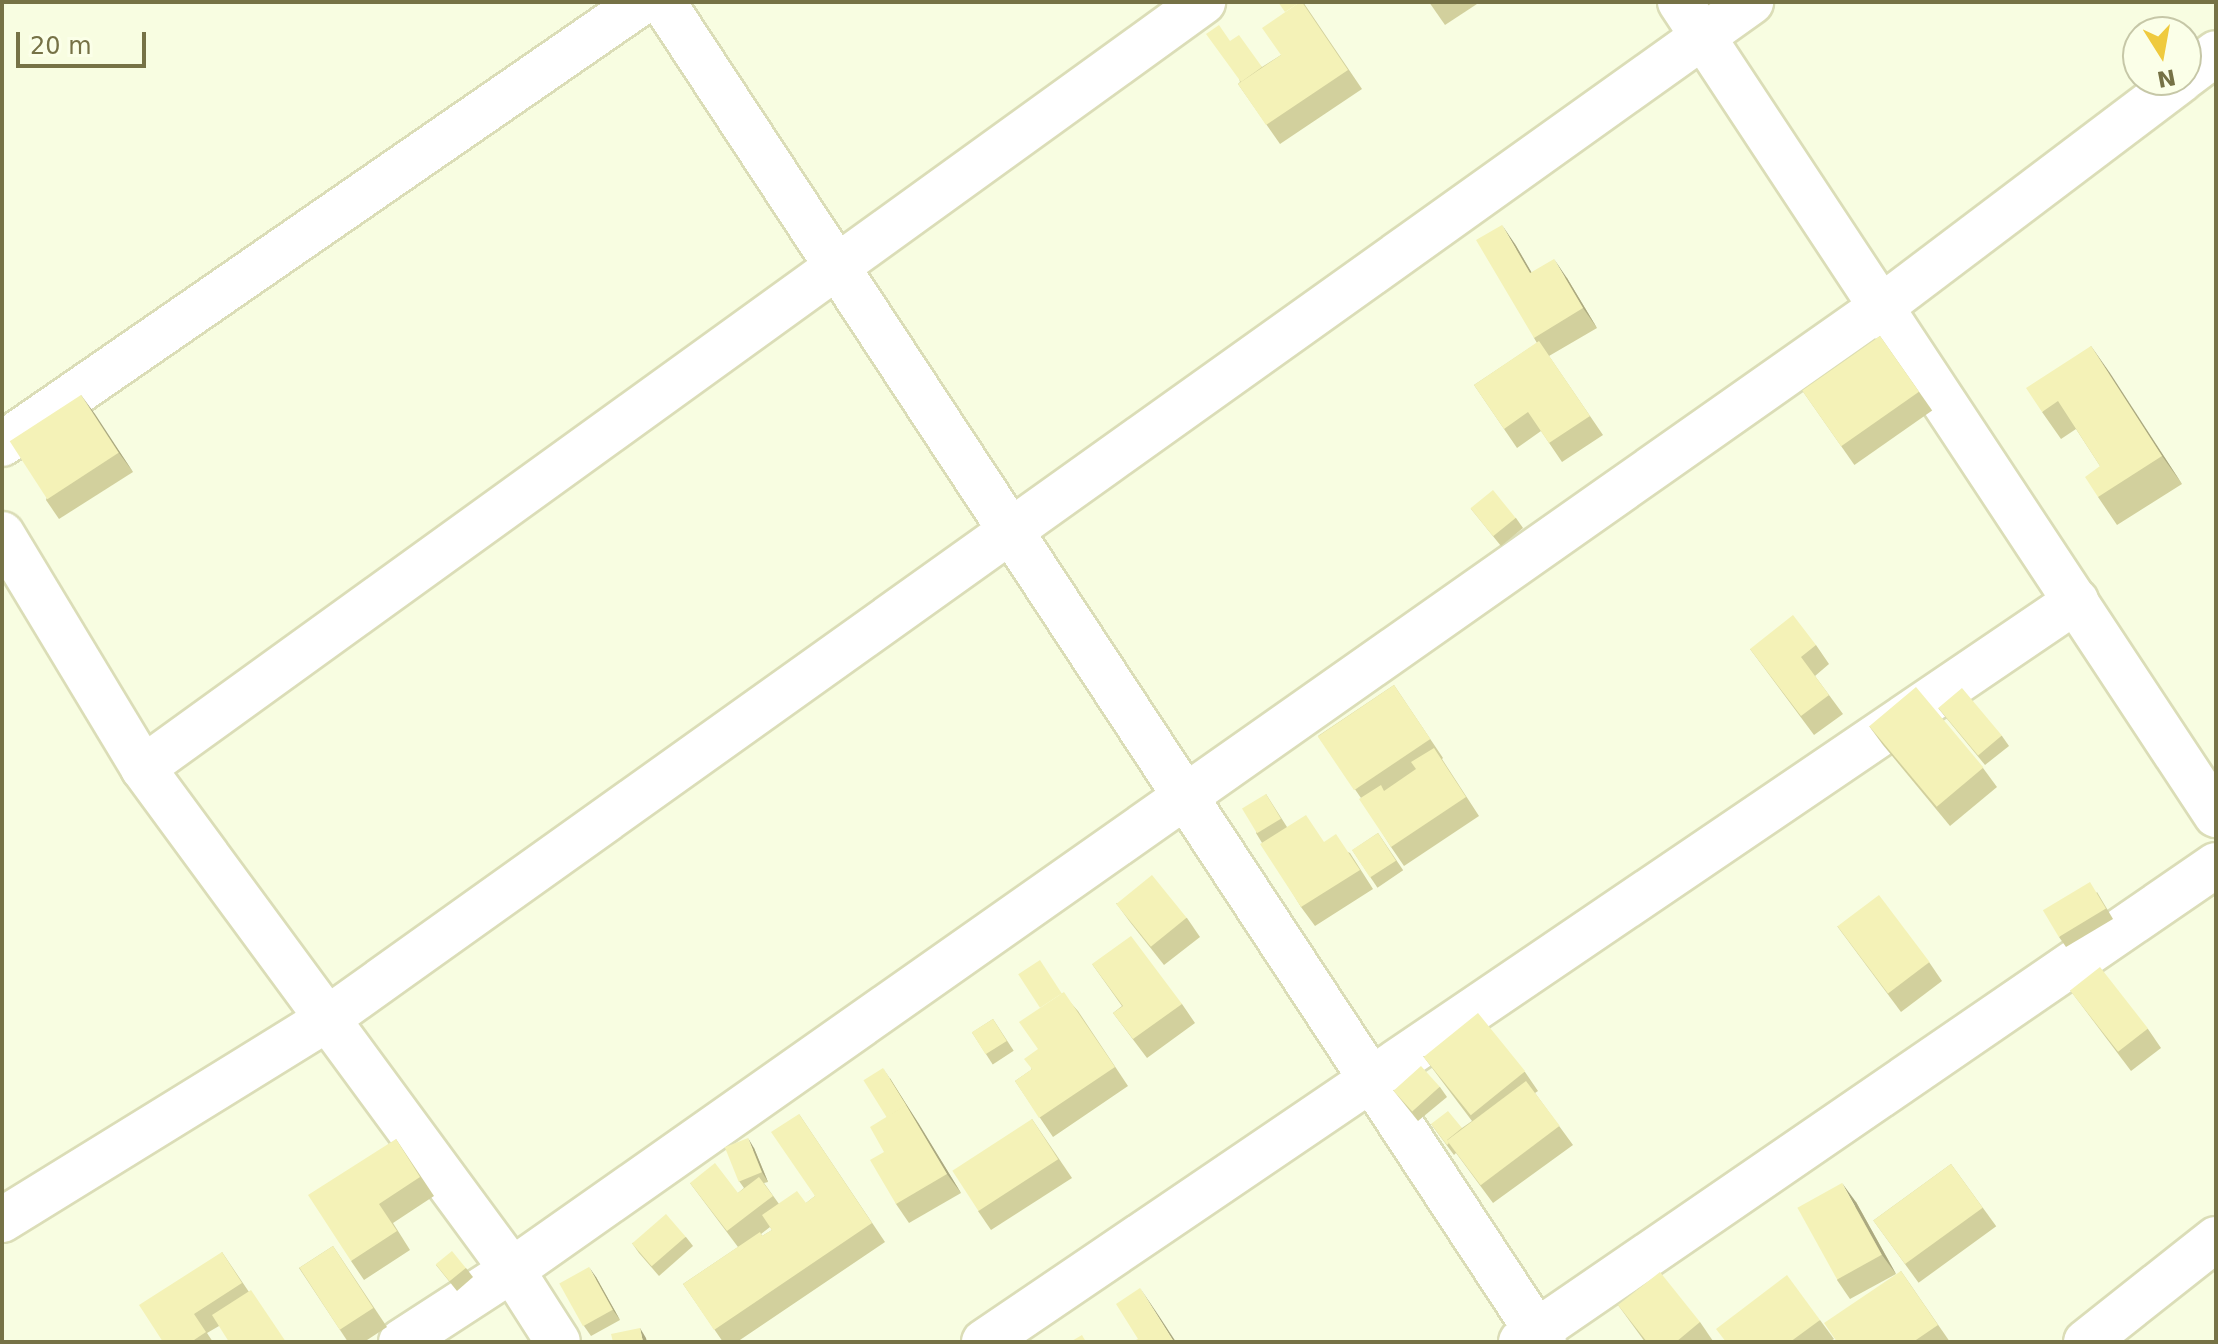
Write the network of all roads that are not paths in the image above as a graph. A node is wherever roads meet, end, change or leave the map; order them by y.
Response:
1 (642, 2) edge
2 (663, 2) edge
3 (1203, 2) edge
4 (1751, 2) edge
5 (1691, 19) edge
6 (2160, 96) edge
7 (837, 266) junction
8 (1881, 307) junction
9 (2, 444) edge
10 (1011, 531) junction
11 (2, 534) edge
12 (2076, 601) junction
13 (143, 768) junction
14 (1186, 796) junction
15 (2216, 815) edge
16 (2216, 865) edge
17 (327, 1019) junction
18 (1369, 1076) junction
19 (2, 1220) edge
20 (2216, 1239) edge
21 (512, 1270) junction
22 (1534, 1338) edge
23 (401, 1342) edge
24 (558, 1342) edge
25 (984, 1342) edge
26 (2086, 1342) edge

1 - 9 street
2 - 7 street
3 - 7 street
4 - 5 street
5 - 8 street
5 - 10 street
6 - 8 street
7 - 10 street
7 - 13 street
8 - 12 street
8 - 14 street
10 - 14 street
10 - 17 street
11 - 13 street
12 - 15 street
12 - 18 street
13 - 17 street
14 - 18 street
14 - 21 street
16 - 22 street
17 - 19 street
17 - 21 street
18 - 22 street
18 - 25 street
20 - 26 street
21 - 23 street
21 - 24 street

